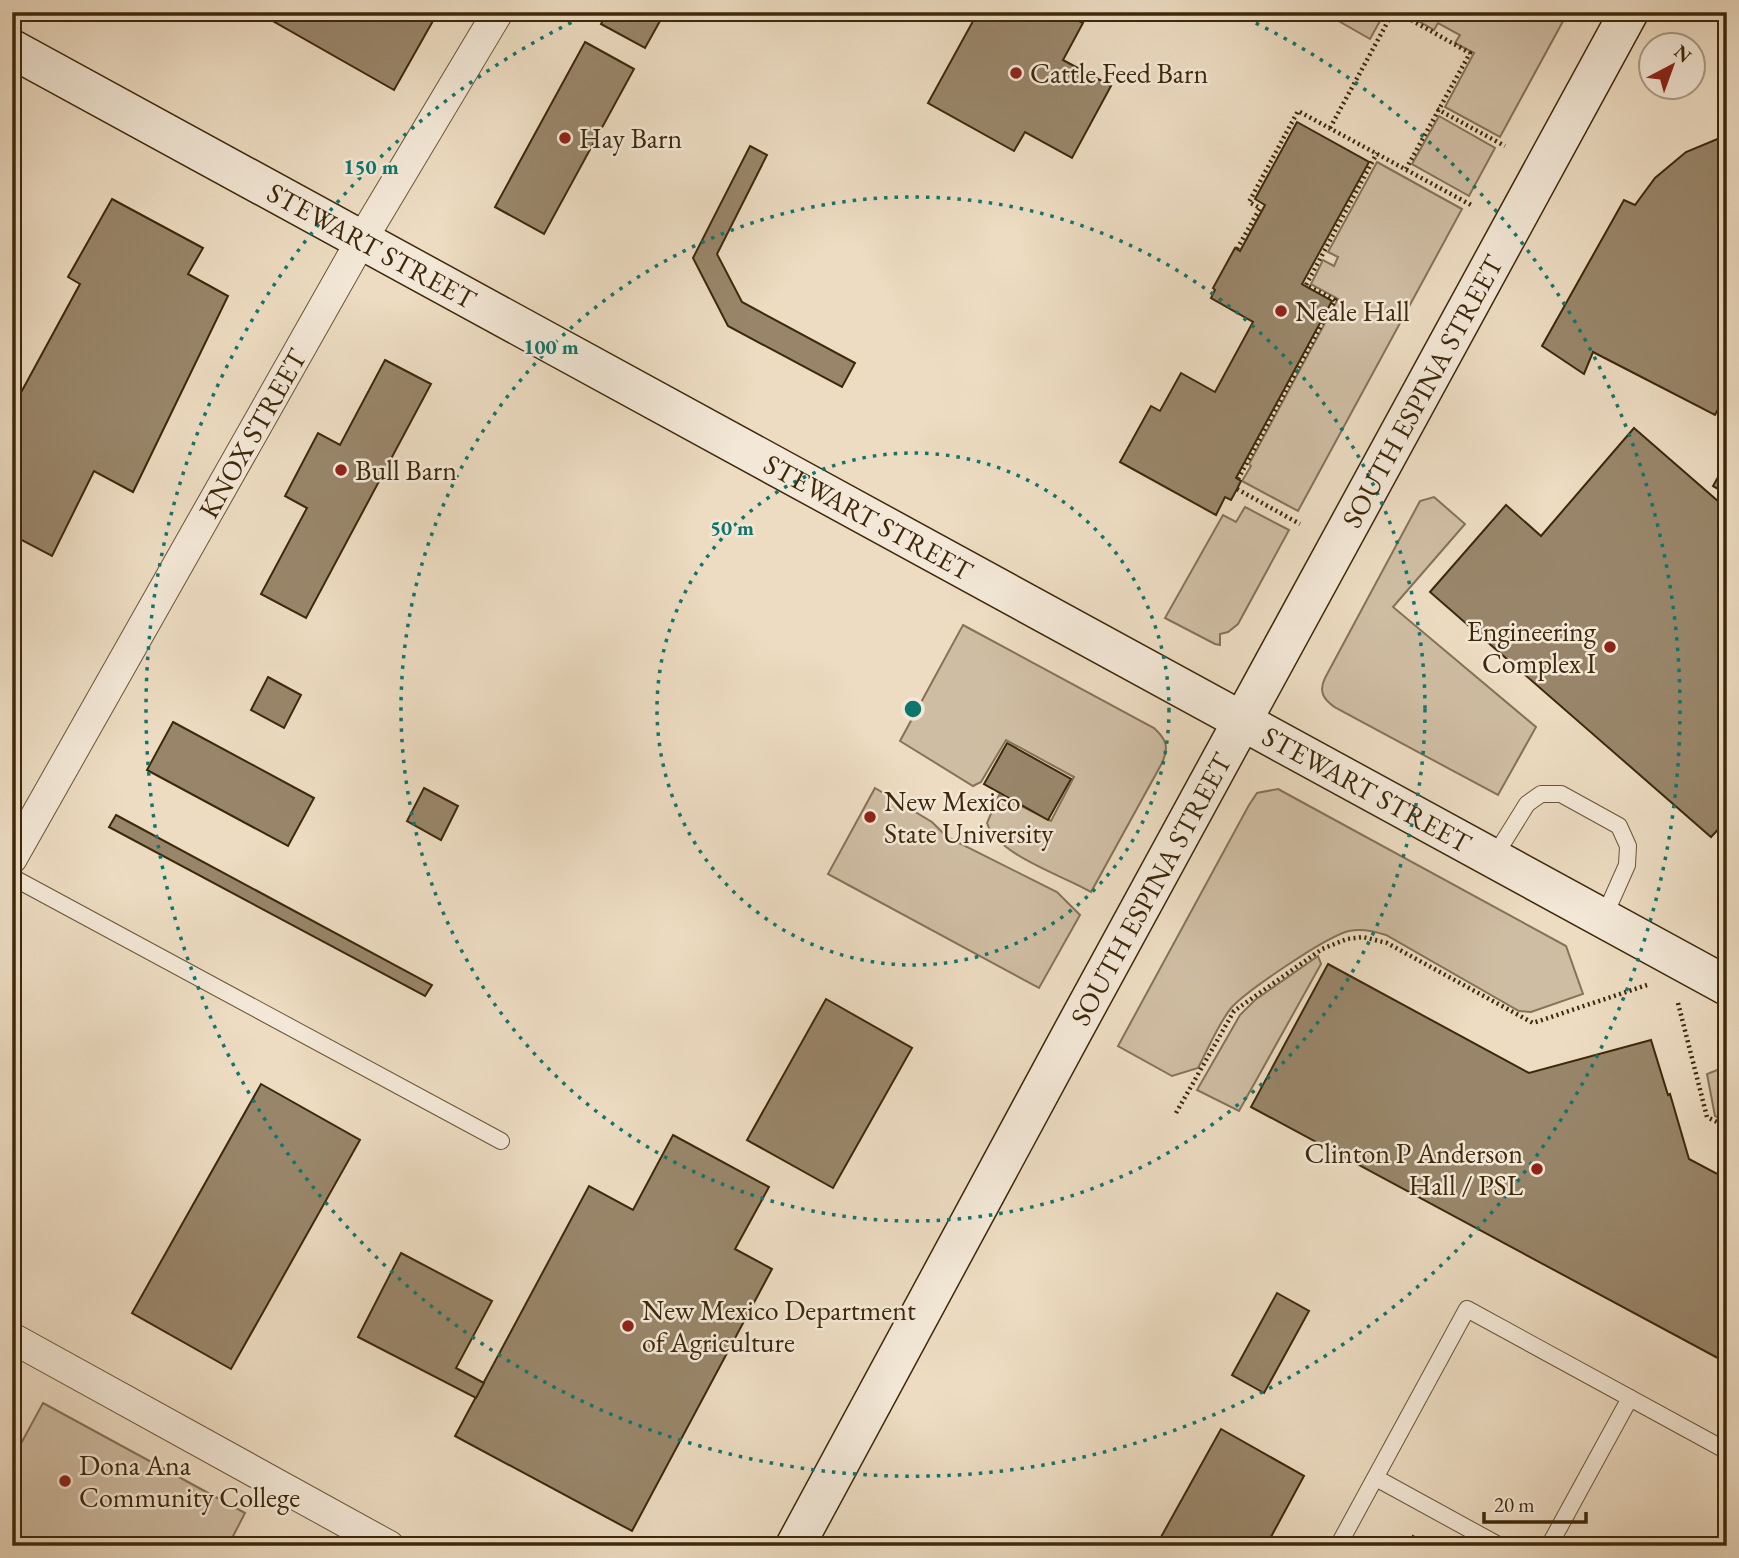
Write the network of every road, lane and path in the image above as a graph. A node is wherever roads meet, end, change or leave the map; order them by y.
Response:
1 (498, 12) edge
2 (1395, 12) edge
3 (1629, 12) edge
4 (12, 49) edge
5 (1437, 109) junction
6 (1330, 128) junction
7 (1505, 146) dead end
8 (1377, 153) junction
9 (1406, 169) junction
10 (1473, 206) dead end
11 (361, 241) junction
12 (1237, 249) dead end
13 (1238, 479) dead end
14 (1237, 489) dead end
15 (1300, 524) dead end
16 (1242, 722) junction
17 (1493, 857) junction
18 (12, 858) edge
19 (12, 877) edge
20 (1603, 919) junction
21 (1647, 985) dead end
22 (1727, 986) edge
23 (1678, 1003) dead end
24 (1176, 1113) dead end
25 (1727, 1127) edge
26 (501, 1141) dead end
27 (12, 1338) edge
28 (1630, 1398) junction
29 (1727, 1451) edge
30 (1376, 1478) junction
31 (389, 1546) edge
32 (795, 1546) edge
33 (1338, 1546) edge
34 (1500, 1546) edge
35 (1549, 1546) edge

1 - 11 street, KNOX STREET
2 - 5 path
2 - 6 path
3 - 16 street, SOUTH ESPINA STREET
4 - 11 street, STEWART STREET
5 - 7 path
5 - 9 path
6 - 8 path
6 - 12 path
8 - 9 path
8 - 13 path
9 - 10 path
11 - 16 street, STEWART STREET
11 - 18 street, KNOX STREET
14 - 15 path
16 - 17 street, STEWART STREET
16 - 32 street, SOUTH ESPINA STREET
17 - 20 street, STEWART STREET
17 - 20 lane
19 - 26 lane
20 - 22 street, STEWART STREET
21 - 24 path
23 - 25 path
27 - 31 street
28 - 29 lane
28 - 30 lane
28 - 35 lane
30 - 33 lane
30 - 34 lane

